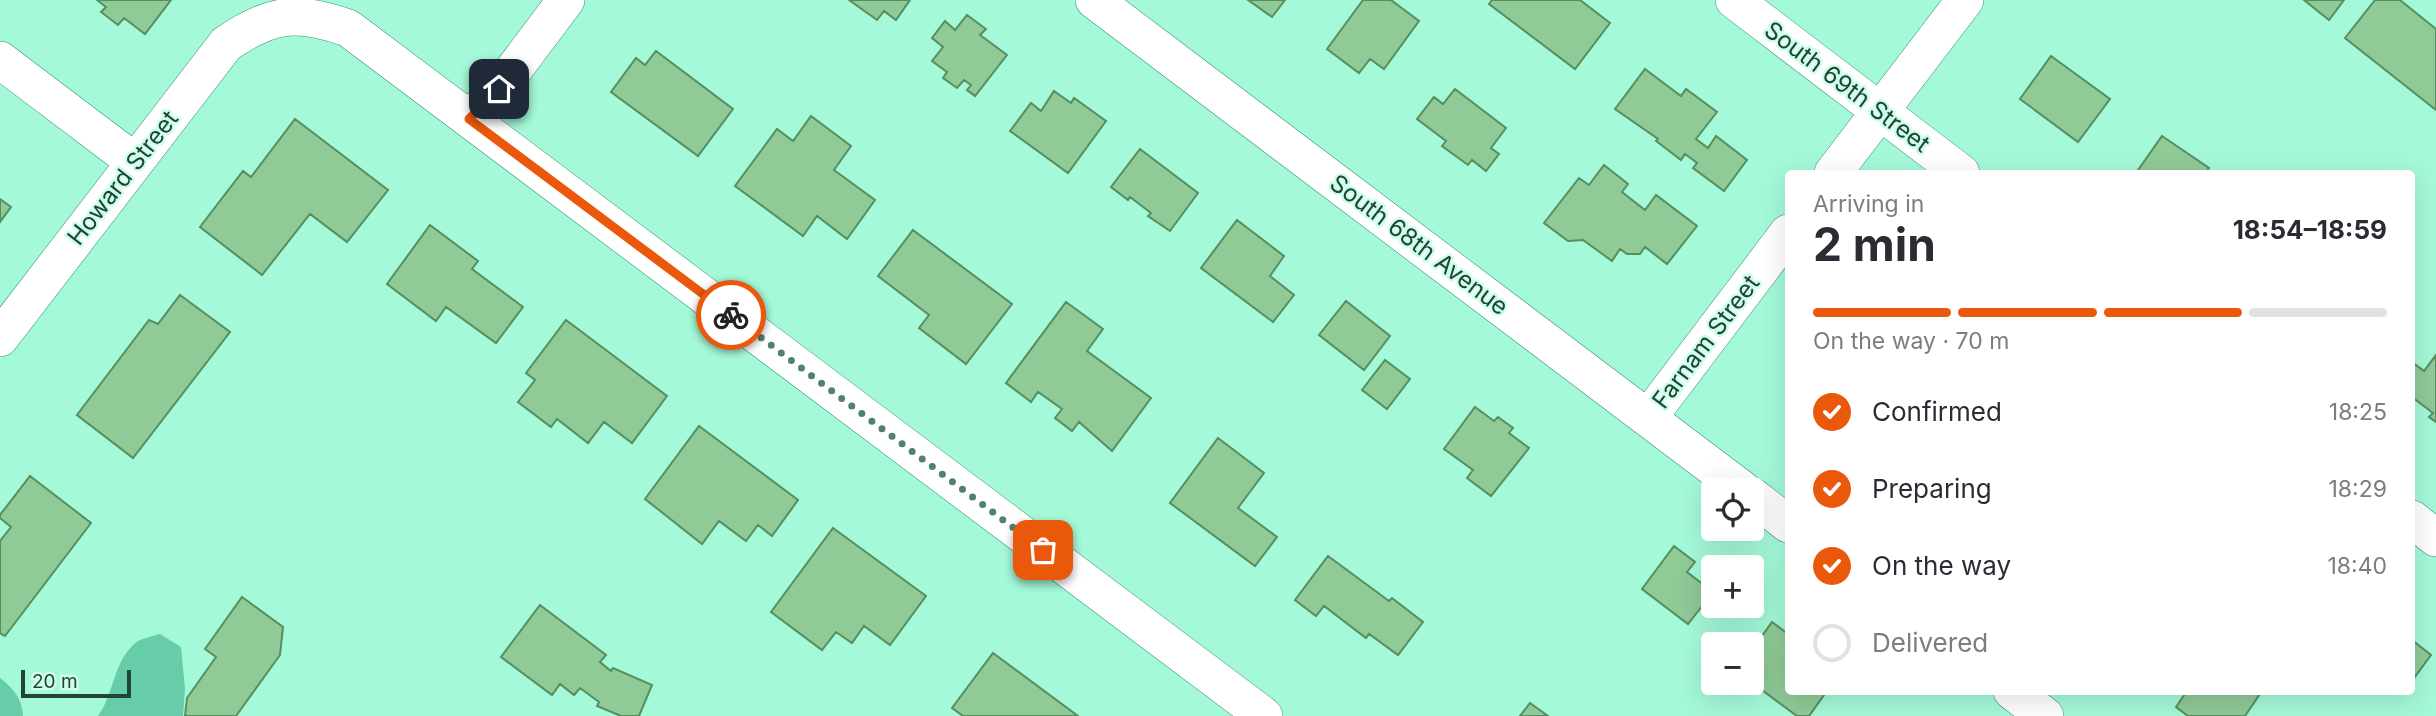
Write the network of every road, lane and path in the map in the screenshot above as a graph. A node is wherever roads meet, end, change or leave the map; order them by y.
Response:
1 (566, 0) edge
2 (1094, 0) edge
3 (1734, 0) edge
4 (1965, 0) edge
5 (0, 60) edge
6 (1880, 111) junction
7 (469, 119) junction
8 (135, 162) junction
9 (1835, 170) edge
10 (1957, 170) edge
11 (1785, 237) edge
12 (0, 338) edge
13 (1648, 418) junction
14 (1728, 478) edge
15 (1764, 505) edge
16 (2415, 521) edge
17 (1785, 522) edge
18 (2436, 538) edge
19 (2017, 695) edge
20 (1264, 716) edge
21 (2045, 716) edge

1 - 7 street
2 - 13 street, South 68th Avenue
3 - 6 street, South 69th Street
4 - 6 street
5 - 8 street
6 - 9 street
6 - 10 street, South 69th Street
7 - 8 street, Howard Street
7 - 20 street
8 - 12 street, Howard Street
11 - 13 street, Farnam Street
13 - 14 street, South 68th Avenue
15 - 17 street
16 - 18 street
19 - 21 street

